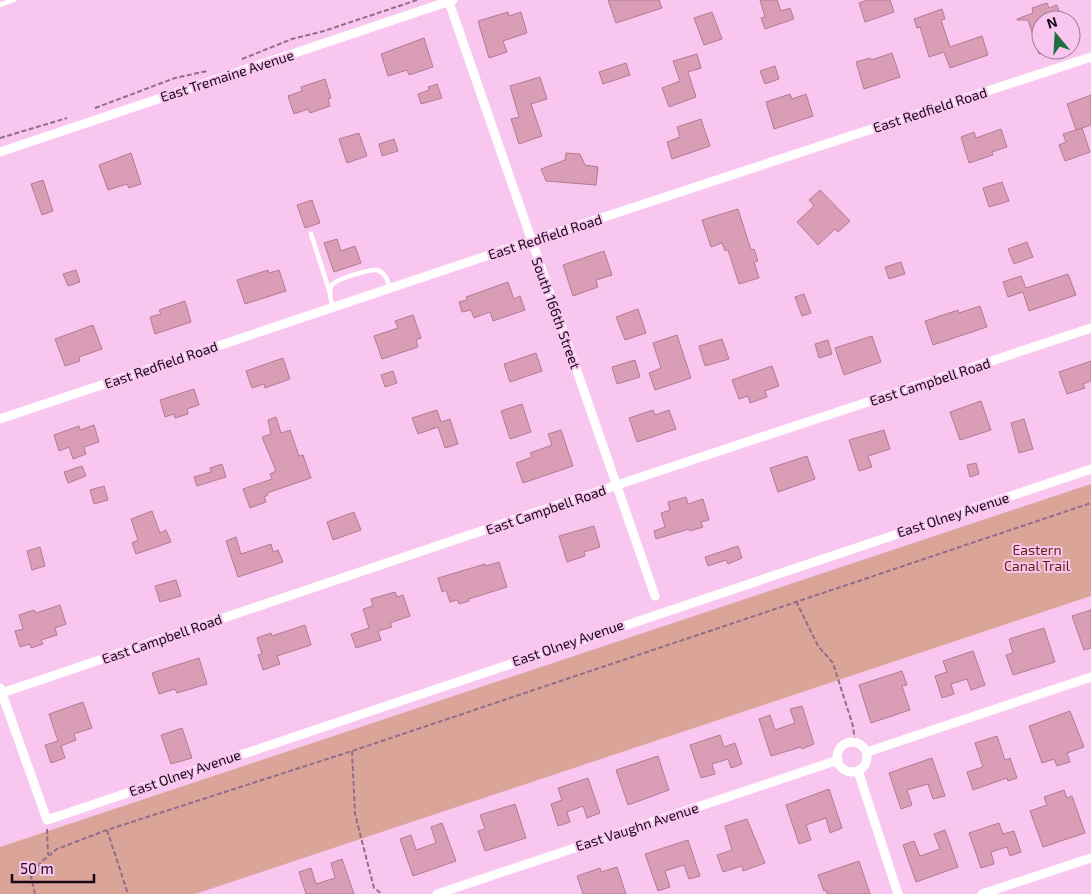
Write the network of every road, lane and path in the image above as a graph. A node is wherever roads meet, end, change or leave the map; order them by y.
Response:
1 (13, 0) edge
2 (419, 0) edge
3 (451, 1) edge
4 (0, 4) edge
5 (1091, 57) edge
6 (241, 60) dead end
7 (214, 69) dead end
8 (92, 110) dead end
9 (67, 118) dead end
10 (0, 138) edge
11 (0, 152) edge
12 (311, 234) dead end
13 (531, 241) junction
14 (390, 288) junction
15 (330, 294) junction
16 (333, 308) junction
17 (1091, 328) edge
18 (0, 419) edge
19 (1091, 470) edge
20 (618, 485) junction
21 (1091, 503) edge
22 (655, 596) dead end
23 (796, 601) junction
24 (1091, 677) edge
25 (1, 691) edge
26 (855, 742) junction
27 (352, 750) junction
28 (867, 752) junction
29 (838, 760) junction
30 (858, 771) junction
31 (47, 820) junction
32 (106, 830) junction
33 (48, 856) junction
34 (1091, 858) edge
35 (35, 894) edge
36 (128, 894) edge
37 (382, 894) edge
38 (437, 894) edge
39 (898, 894) edge
40 (982, 894) edge

1 - 4 lane
2 - 6 path
3 - 11 street, East Tremaine Avenue
3 - 13 street, South 166th Street
5 - 13 street, East Redfield Road
7 - 8 path
9 - 10 path
12 - 15 lane
13 - 14 street, East Redfield Road
13 - 20 street, South 166th Street
14 - 15 lane
14 - 16 street, East Redfield Road
15 - 16 lane
16 - 18 street, East Redfield Road
17 - 20 street, East Campbell Road
19 - 31 street, East Olney Avenue
20 - 22 street, South 166th Street
20 - 25 street, East Campbell Road
21 - 23 path
23 - 26 path
23 - 27 path
24 - 28 street
25 - 31 street
26 - 28 street
26 - 29 street
27 - 32 path
27 - 37 path
28 - 30 street
29 - 30 street
29 - 38 street, East Vaughn Avenue
30 - 39 street
31 - 33 path
32 - 33 path
32 - 36 path
33 - 35 path
34 - 40 street

